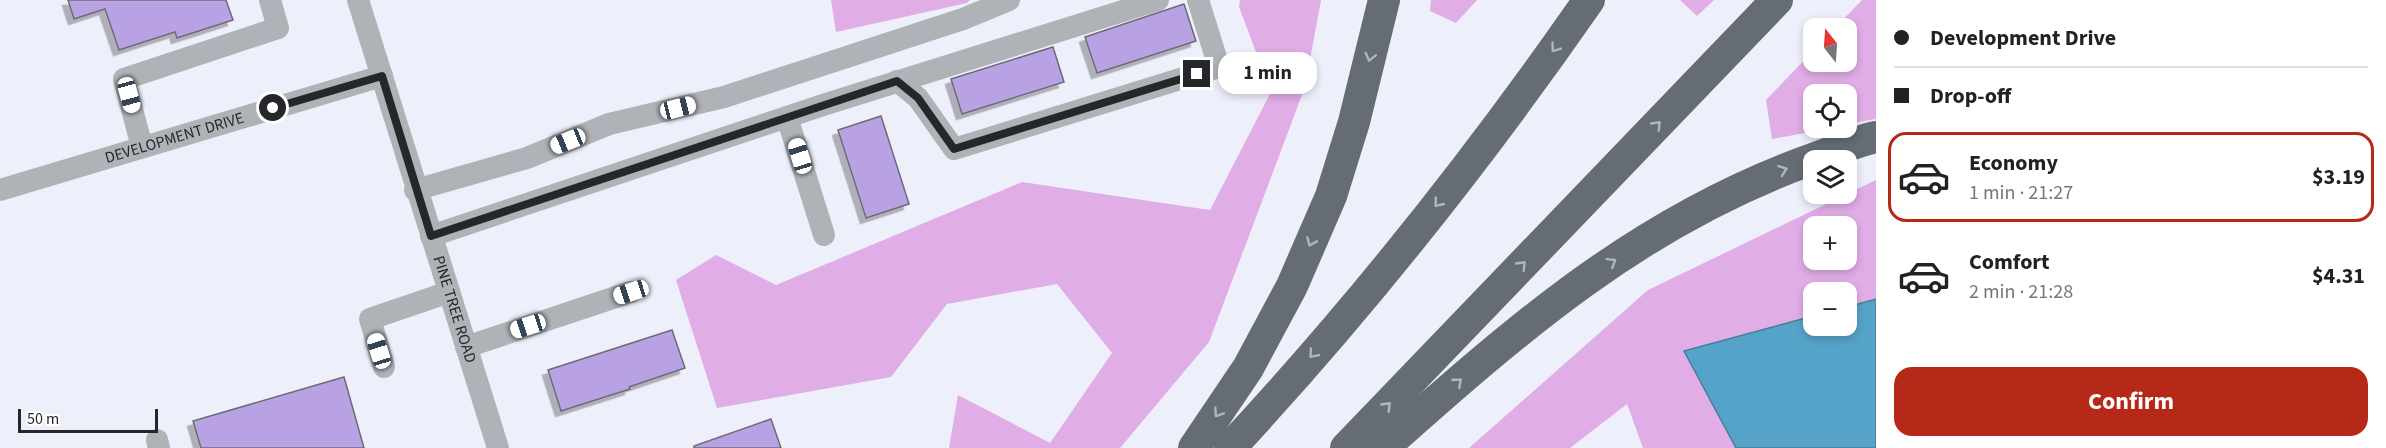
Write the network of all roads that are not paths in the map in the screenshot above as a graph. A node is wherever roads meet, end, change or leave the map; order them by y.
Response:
1 (270, 0) edge
2 (357, 0) edge
3 (1009, 0) edge
4 (1158, 0) edge
5 (1198, 0) edge
6 (1383, 0) edge
7 (1589, 0) edge
8 (1777, 0) edge
9 (382, 76) junction
10 (897, 81) junction
11 (787, 117) junction
12 (1876, 137) edge
13 (142, 147) junction
14 (0, 190) edge
15 (415, 190) junction
16 (824, 235) dead end
17 (431, 236) junction
18 (449, 292) junction
19 (631, 292) dead end
20 (466, 347) junction
21 (384, 367) dead end
22 (498, 448) edge
23 (1194, 448) edge
24 (1230, 448) edge
25 (1346, 448) edge
26 (1383, 448) edge

1 - 13 street
2 - 9 street, PINE TREE ROAD
3 - 15 street
4 - 10 street
5 - 10 street
6 -> 23 highway
7 -> 24 highway
25 -> 8 highway
9 - 13 street, DEVELOPMENT DRIVE
9 - 15 street, PINE TREE ROAD
10 - 11 street
11 - 16 street
11 - 17 street
26 -> 12 highway
13 - 14 street, DEVELOPMENT DRIVE
15 - 17 street, PINE TREE ROAD
17 - 18 street, PINE TREE ROAD
18 - 20 street, PINE TREE ROAD
18 - 21 street
19 - 20 street
20 - 22 street, PINE TREE ROAD

